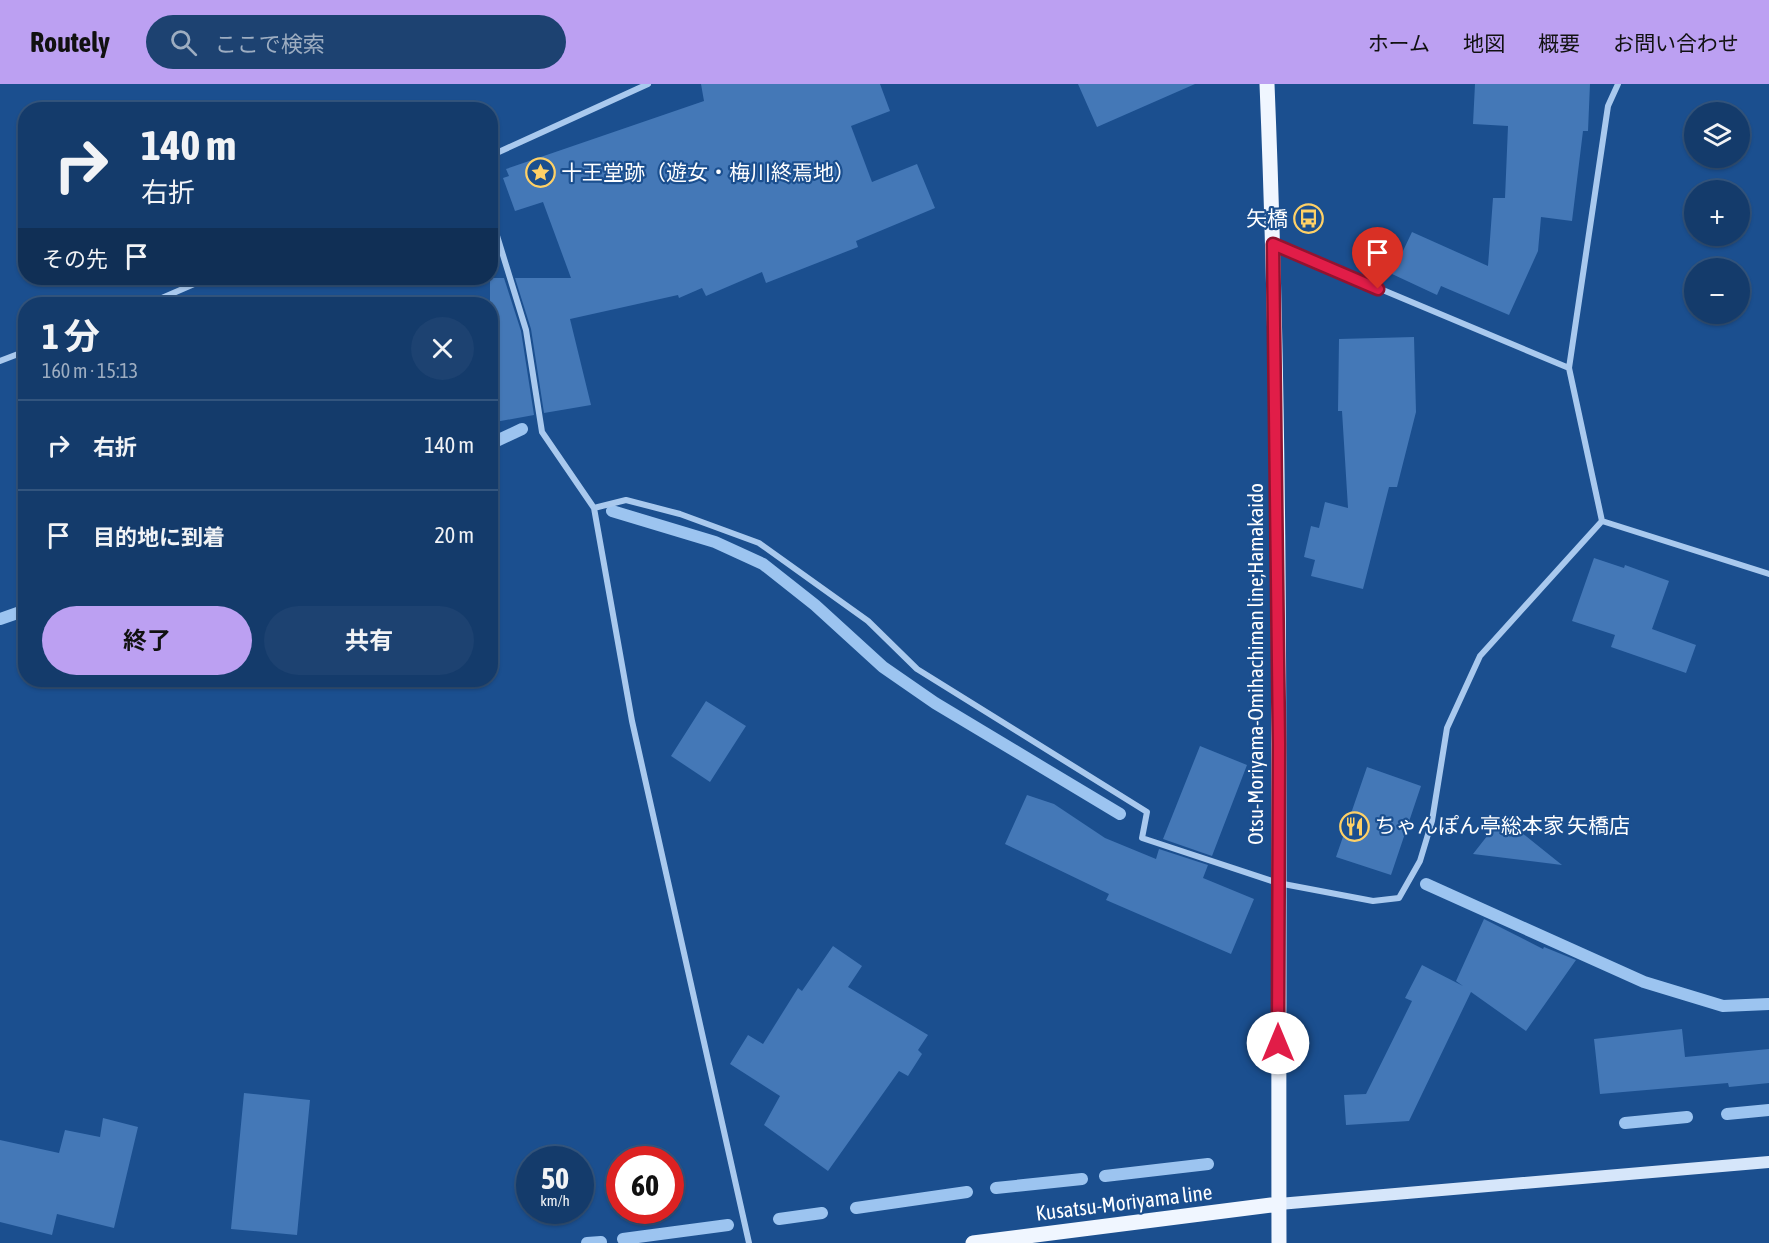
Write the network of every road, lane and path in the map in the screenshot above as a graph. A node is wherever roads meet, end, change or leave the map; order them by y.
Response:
1 (648, 84) edge
2 (1267, 84) edge
3 (1617, 84) edge
4 (498, 152) edge
5 (498, 239) edge
6 (1273, 244) junction
7 (192, 285) edge
8 (164, 297) edge
9 (18, 354) edge
10 (0, 361) edge
11 (1569, 368) junction
12 (594, 507) junction
13 (1602, 521) junction
14 (1769, 573) edge
15 (1278, 882) junction
16 (1769, 1162) edge
17 (1279, 1204) junction
18 (749, 1243) edge
19 (973, 1243) edge
20 (1279, 1243) edge

1 - 4 street
2 - 6 main road, Otsu-Moriyama-Omihachiman line;Hamakaido
3 - 11 street
5 - 12 street
6 - 11 street
6 - 15 main road, Otsu-Moriyama-Omihachiman line;Hamakaido
7 - 8 street
9 - 10 street
11 - 13 street
12 - 15 street
12 - 18 street
13 - 14 street
13 - 15 street
15 - 17 main road, Otsu-Moriyama-Omihachiman line;Hamakaido
16 - 17 street
17 - 19 main road, Kusatsu-Moriyama line
17 - 20 main road, Otsu-Moriyama-Omihachiman line;Hamakaido

